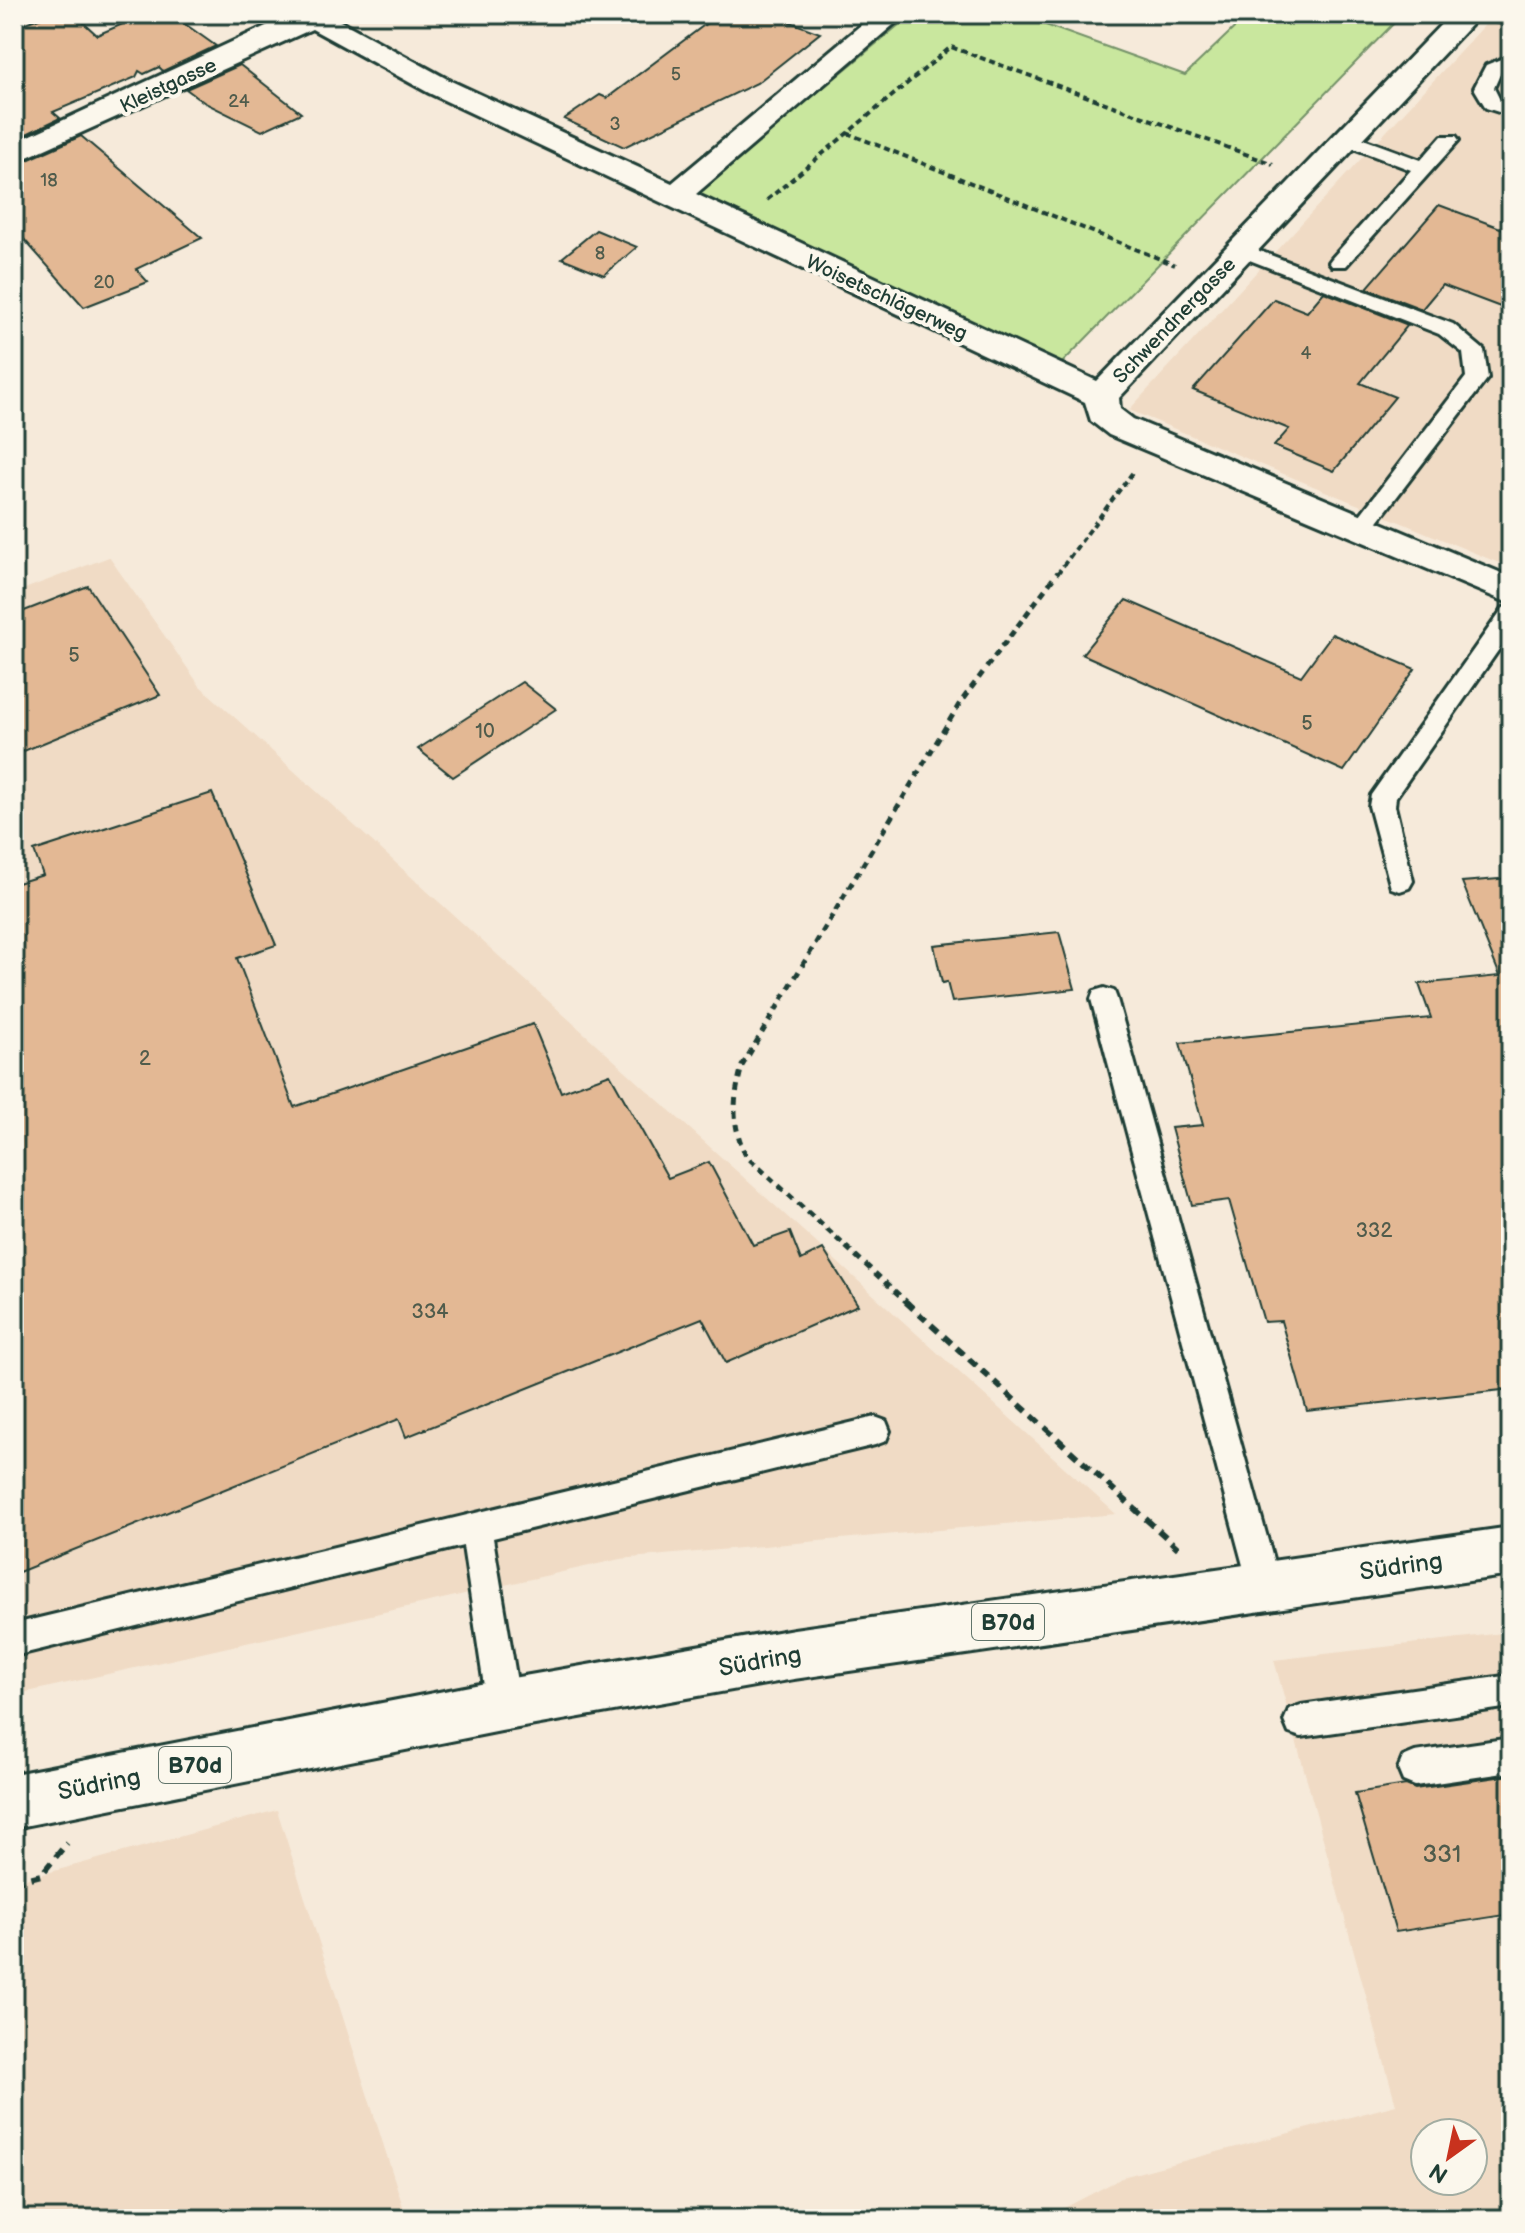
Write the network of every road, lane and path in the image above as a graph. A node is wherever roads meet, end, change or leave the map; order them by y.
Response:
1 (892, 14) edge
2 (1467, 14) edge
3 (1503, 14) edge
4 (314, 15) edge
5 (1511, 17) edge
6 (1511, 61) edge
7 (1511, 110) edge
8 (847, 133) junction
9 (1347, 139) junction
10 (1449, 140) dead end
11 (14, 154) edge
12 (1425, 168) junction
13 (1310, 178) junction
14 (673, 198) junction
15 (735, 227) junction
16 (1241, 250) junction
17 (1339, 262) dead end
18 (1213, 280) junction
19 (1102, 396) junction
20 (1155, 442) junction
21 (1361, 528) junction
22 (1511, 591) edge
23 (1511, 614) edge
24 (1400, 881) dead end
25 (1104, 999) dead end
26 (875, 1431) dead end
27 (476, 1528) junction
28 (1511, 1551) edge
29 (1244, 1587) junction
30 (14, 1640) edge
31 (1511, 1691) edge
32 (504, 1706) junction
33 (1301, 1721) dead end
34 (1511, 1755) edge
35 (1415, 1769) dead end
36 (14, 1801) edge

1 - 14 street
2 - 9 street, Schwendnergasse
3 - 5 street
4 - 11 street, Kleistgasse
4 - 14 street, Woisetschlägerweg
6 - 7 lane
8 - 13 path
8 - 15 path
8 - 18 path
9 - 12 lane
9 - 13 street, Schwendnergasse
10 - 12 lane
12 - 17 lane
13 - 16 street, Schwendnergasse
14 - 15 street, Woisetschlägerweg
15 - 19 street, Woisetschlägerweg
16 - 18 street, Schwendnergasse
16 - 21 lane
18 - 19 street, Schwendnergasse
19 - 20 street, Schwendnergasse
20 - 21 street, Schwendnergasse
20 - 29 path
21 - 22 street, Schwendnergasse
23 - 24 lane
25 - 29 lane
26 - 27 lane
27 - 30 lane
27 - 32 lane
28 - 29 street, Südring / B70d
29 - 32 street, Südring / B70d
31 - 33 lane
32 - 36 street, Südring / B70d
34 - 35 lane

